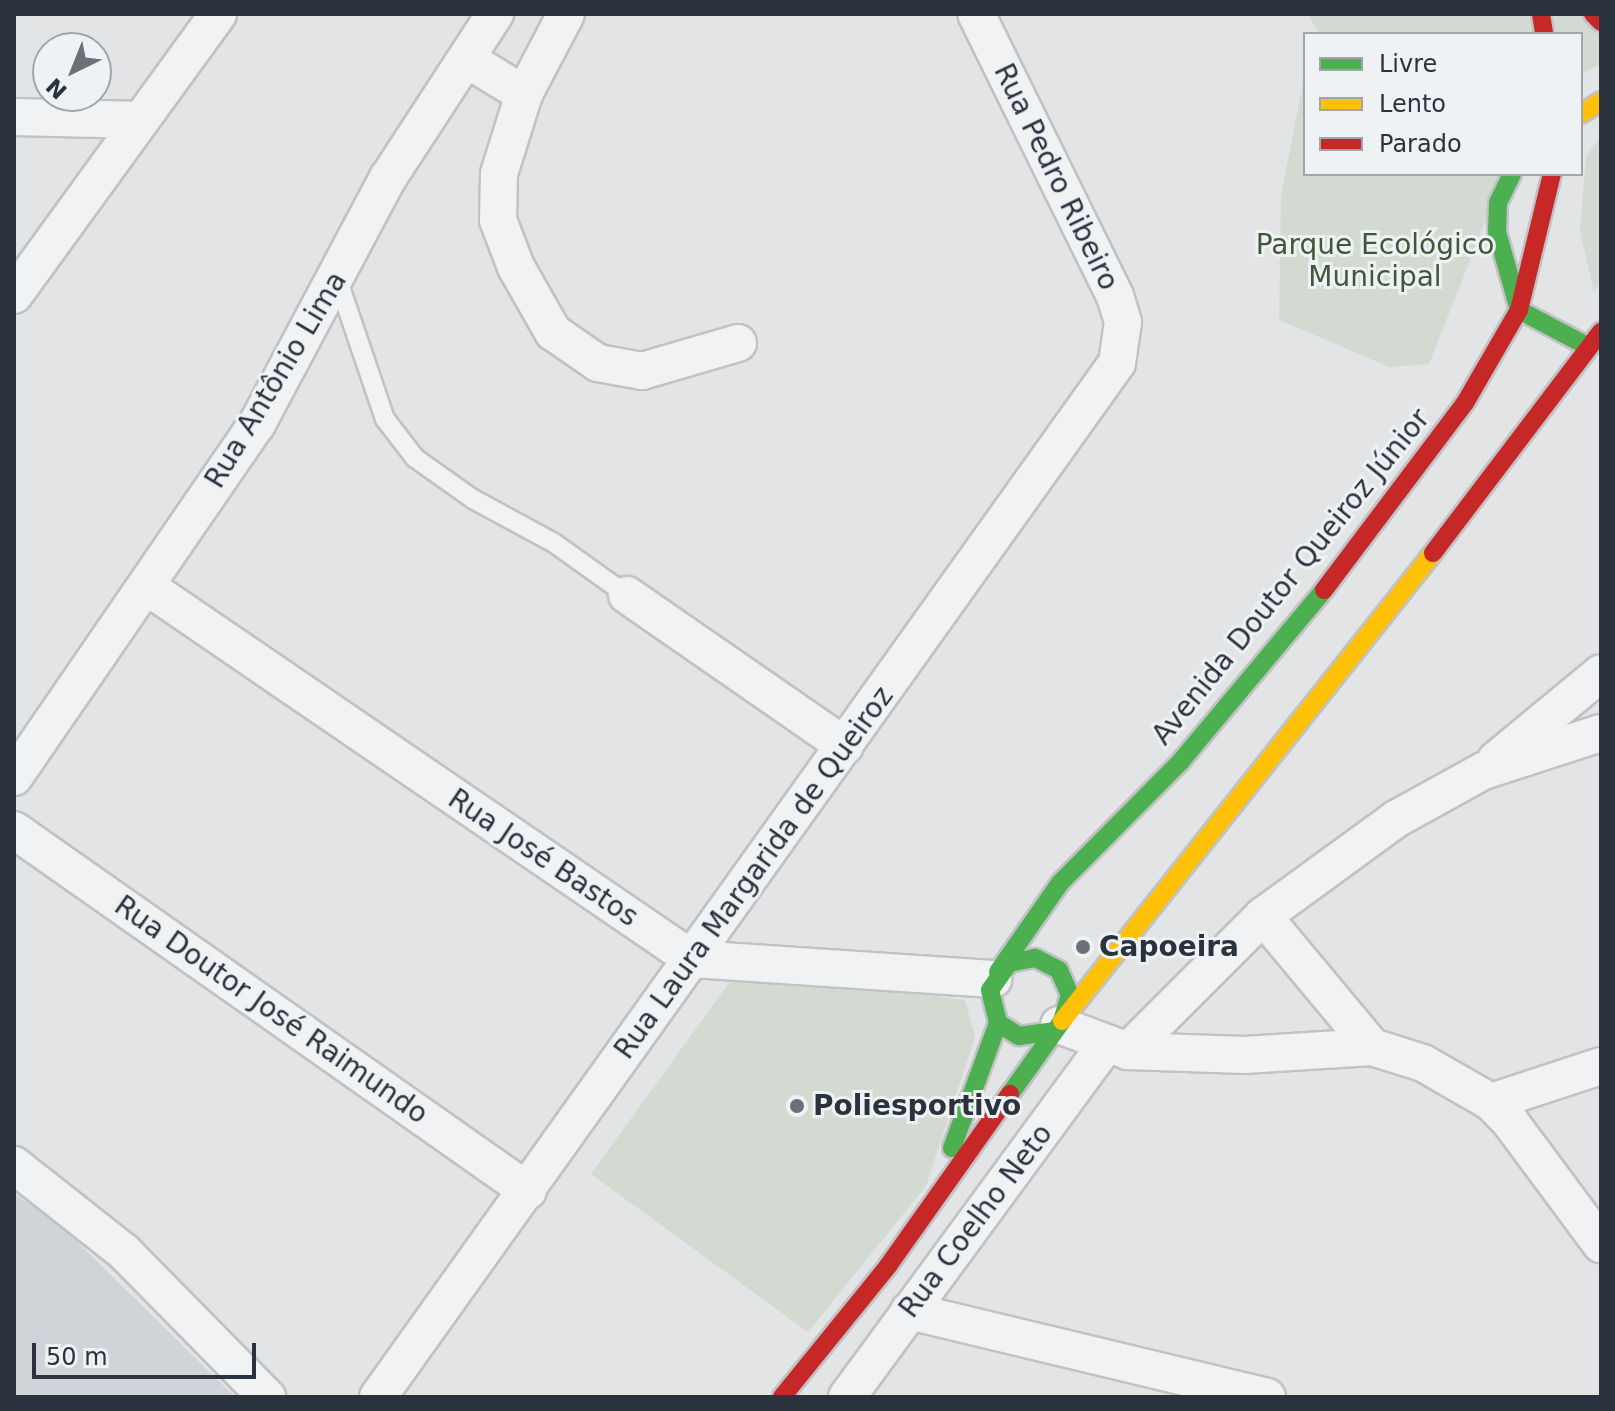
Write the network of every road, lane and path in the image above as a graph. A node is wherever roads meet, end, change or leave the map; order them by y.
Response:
1 (218, 14) edge
2 (495, 14) edge
3 (566, 14) edge
4 (976, 14) edge
5 (1593, 14) edge
6 (1601, 22) edge
7 (468, 60) junction
8 (524, 94) junction
9 (1601, 101) edge
10 (1583, 113) edge
11 (14, 117) edge
12 (141, 120) junction
13 (1511, 176) edge
14 (1552, 176) edge
15 (337, 278) junction
16 (14, 295) edge
17 (1519, 310) junction
18 (1601, 332) edge
19 (738, 343) dead end
20 (1122, 344) joint
21 (1589, 347) junction
22 (146, 586) junction
23 (627, 595) joint
24 (1601, 673) edge
25 (1601, 733) edge
26 (845, 746) junction
27 (1483, 771) junction
28 (14, 777) edge
29 (14, 830) edge
30 (1263, 916) junction
31 (692, 959) junction
32 (996, 976) junction
33 (998, 1023) junction
34 (1058, 1026) junction
35 (1372, 1047) junction
36 (1117, 1048) junction
37 (1601, 1066) edge
38 (1491, 1102) junction
39 (14, 1165) edge
40 (528, 1191) junction
41 (926, 1212) junction
42 (1601, 1244) edge
43 (909, 1311) junction
44 (267, 1397) edge
45 (378, 1397) edge
46 (782, 1397) edge
47 (847, 1397) edge
48 (1267, 1397) edge

1 - 12 street
2 - 7 street, Rua Antônio Lima
3 - 8 street
4 - 20 street, Rua Pedro Ribeiro
5 - 6 main road
7 - 8 street
7 - 15 street, Rua Antônio Lima
8 - 19 street
9 - 10 main road
11 - 12 street
12 - 16 street
13 - 17 main road
14 - 17 main road, Avenida Doutor Queiroz Júnior
15 - 22 street, Rua Antônio Lima
15 - 23 lane
17 - 21 main road
17 - 32 main road, Avenida Doutor Queiroz Júnior
18 - 21 main road
20 - 26 street, Rua Laura Margarida de Queiroz
21 - 34 main road
22 - 28 street, Rua Antônio Lima
22 - 31 street, Rua José Bastos
23 - 26 street
24 - 27 street
25 - 27 street
26 - 31 street, Rua Laura Margarida de Queiroz
27 - 30 street, Rua Coelho Neto
29 - 40 street, Rua Doutor José Raimundo
30 - 35 street
30 - 36 street, Rua Coelho Neto
31 - 32 street
31 - 40 street, Rua Laura Margarida de Queiroz
32 - 33 main road
32 - 34 main road
33 - 34 main road
33 - 41 main road
34 - 36 street
34 - 41 main road
35 - 36 street
35 - 38 street
36 - 43 street, Rua Coelho Neto
37 - 38 street
38 - 42 street
39 - 44 street
40 - 45 street, Rua Laura Margarida de Queiroz
41 - 46 main road
43 - 47 street, Rua Coelho Neto
43 - 48 street

